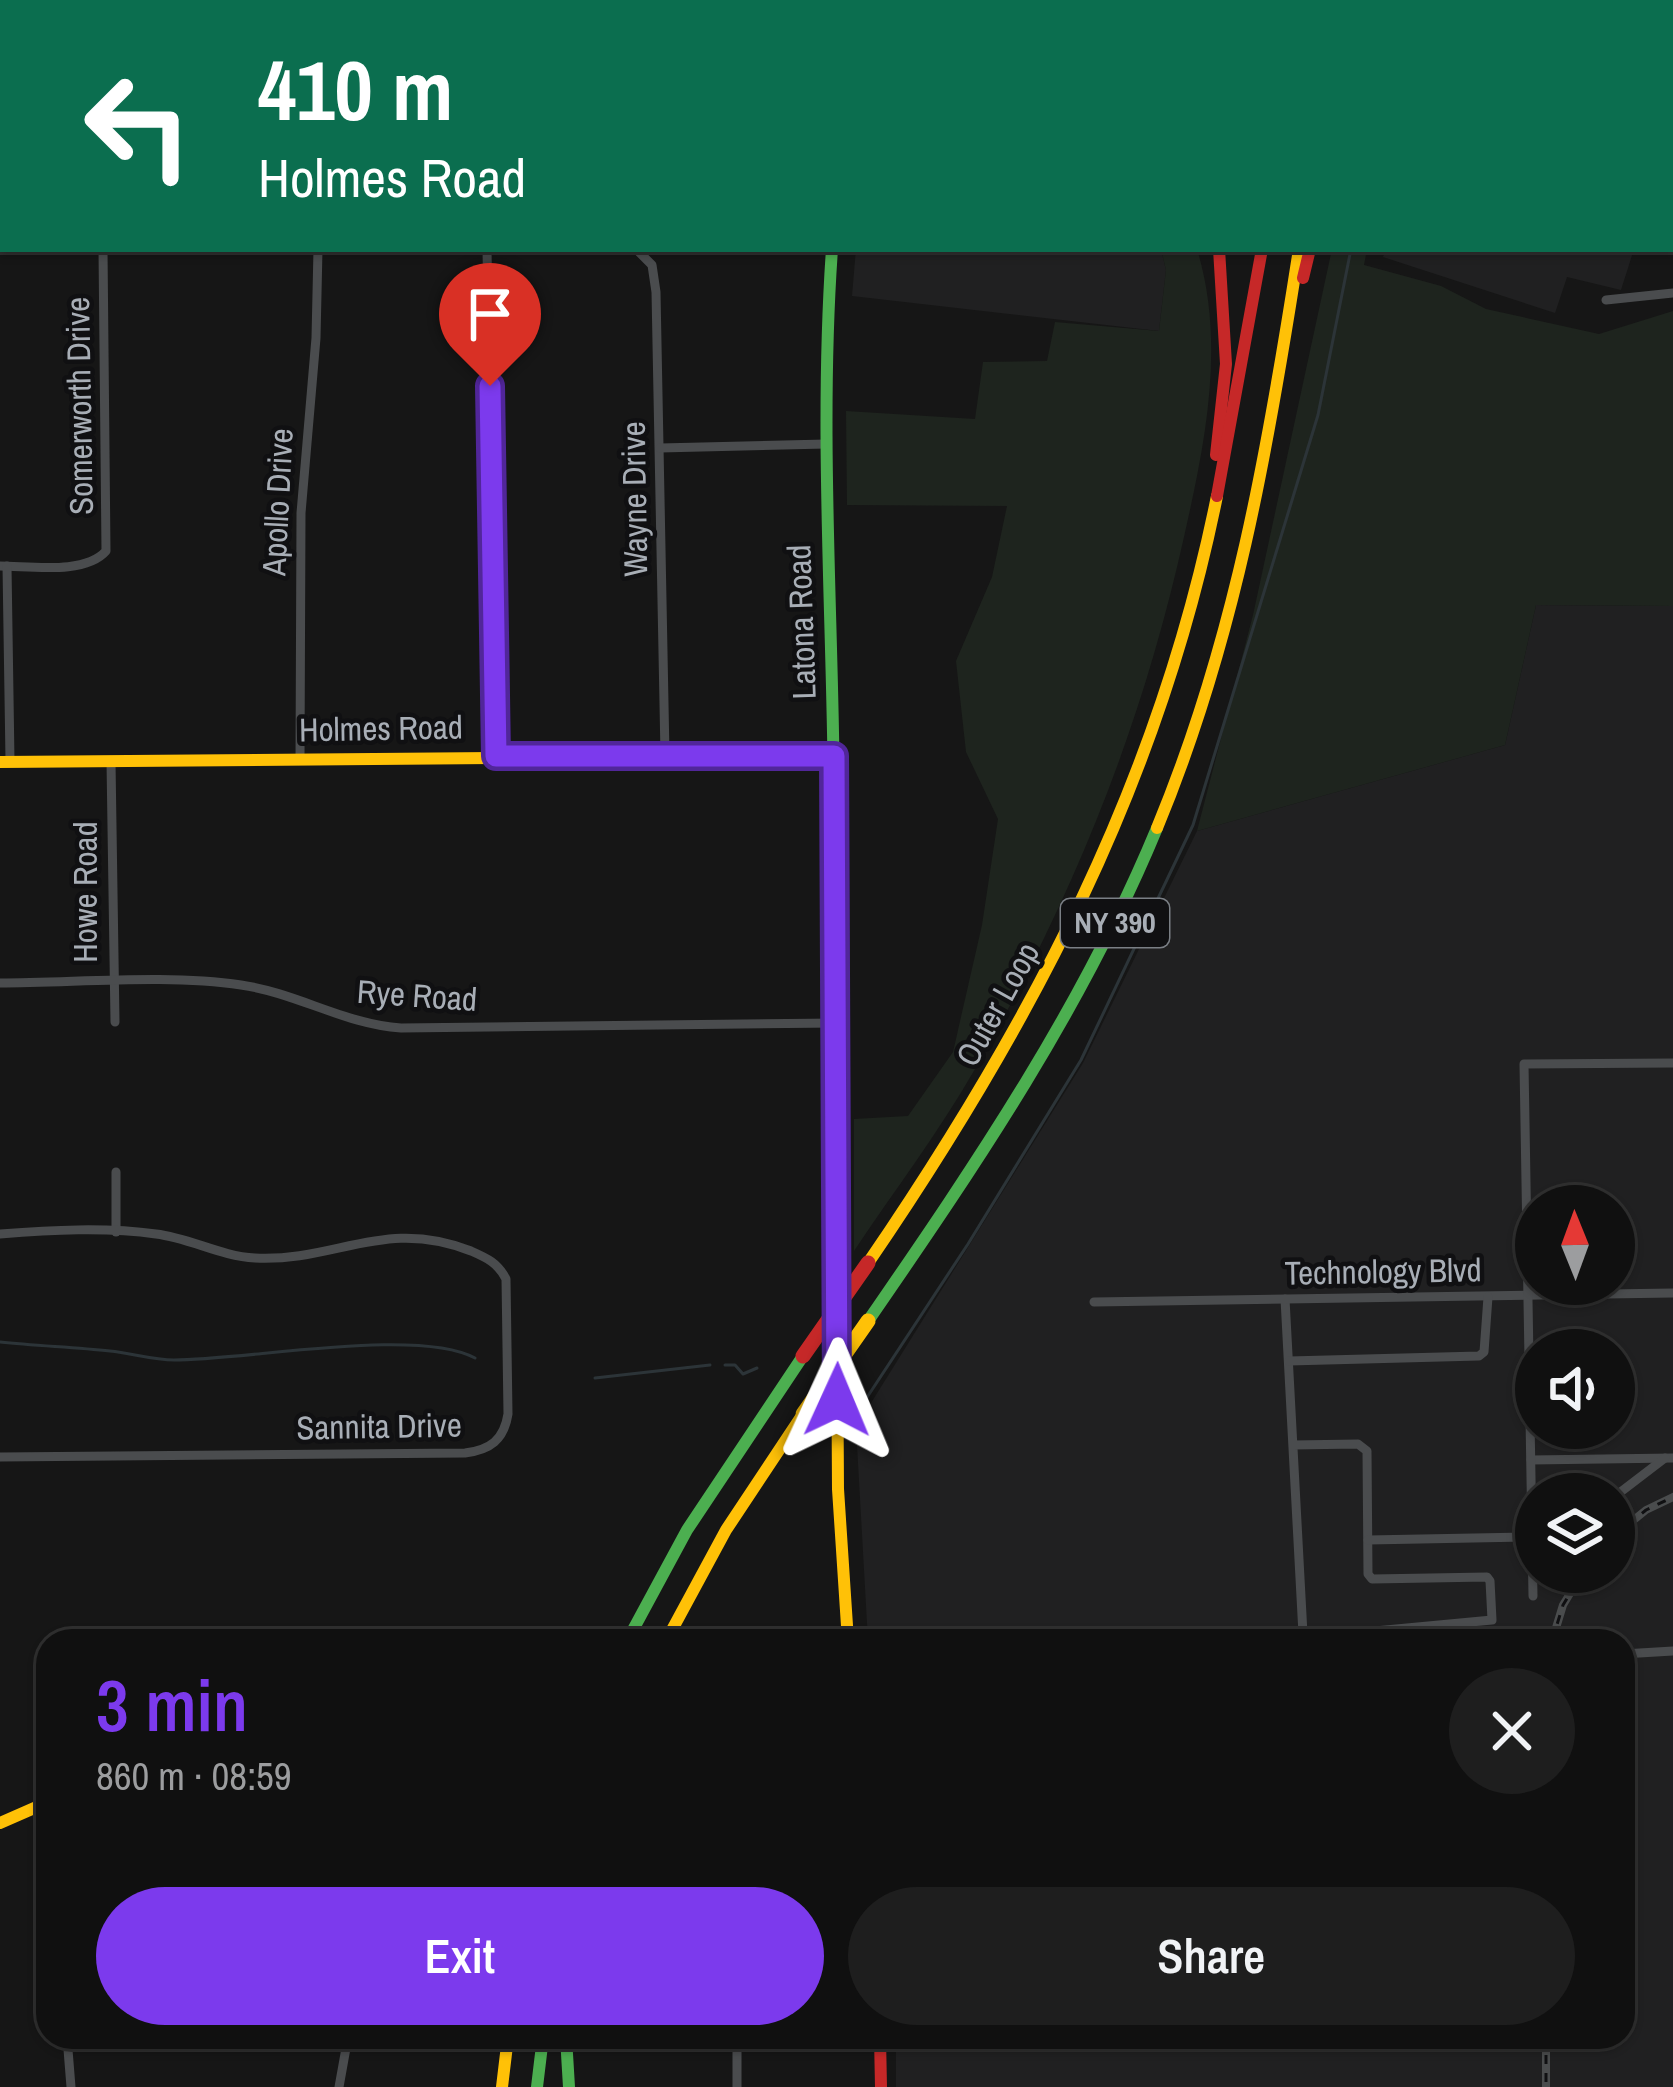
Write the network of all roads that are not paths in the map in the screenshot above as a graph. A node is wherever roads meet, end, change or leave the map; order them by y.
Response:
1 (103, 252) edge
2 (318, 252) edge
3 (487, 252) edge
4 (639, 252) edge
5 (832, 252) edge
6 (1214, 252) edge
7 (1261, 252) edge
8 (1298, 252) edge
9 (1309, 252) edge
10 (1673, 293) edge
11 (1606, 300) dead end
12 (1278, 380) junction
13 (826, 445) junction
14 (660, 448) junction
15 (4, 566) edge
16 (1196, 590) junction
17 (665, 754) junction
18 (496, 756) junction
19 (834, 756) junction
20 (300, 759) junction
21 (5, 762) edge
22 (111, 762) junction
23 (113, 982) junction
24 (0, 983) edge
25 (115, 1022) dead end
26 (836, 1023) junction
27 (1673, 1063) edge
28 (116, 1172) dead end
29 (1526, 1185) edge
30 (116, 1232) junction
31 (0, 1234) edge
32 (1673, 1293) edge
33 (1635, 1294) edge
34 (1515, 1296) edge
35 (1488, 1297) junction
36 (1286, 1299) junction
37 (1094, 1302) dead end
38 (1528, 1305) edge
39 (1289, 1361) junction
40 (1293, 1445) junction
41 (0, 1457) edge
42 (1669, 1458) edge
43 (1531, 1460) junction
44 (1531, 1473) edge
45 (1635, 1482) edge
46 (1515, 1537) edge
47 (1368, 1540) junction
48 (1533, 1593) edge
49 (1533, 1597) dead end
50 (633, 1629) edge
51 (672, 1629) edge
52 (847, 1629) edge
53 (1304, 1629) edge
54 (1389, 1629) edge
55 (1673, 1651) edge
56 (1635, 1653) edge
57 (36, 1807) edge
58 (0, 1823) edge
59 (68, 2049) edge
60 (346, 2049) edge
61 (507, 2049) edge
62 (542, 2049) edge
63 (567, 2049) edge
64 (736, 2049) edge
65 (880, 2049) edge
66 (70, 2087) edge
67 (339, 2087) edge
68 (502, 2087) edge
69 (537, 2087) edge
70 (569, 2087) edge
71 (736, 2087) edge
72 (881, 2087) edge

1 - 15 street, Somerworth Drive
2 - 20 street, Apollo Drive
3 - 18 street
4 - 14 street, Wayne Drive
5 - 13 main road, Latona Road
6 - 16 main road
7 - 16 main road, Outer Loop / NY 390
8 - 12 main road, Outer Loop / NY 390
9 - 12 main road
10 - 11 street
12 - 51 main road, Outer Loop / NY 390, bridge
13 - 14 street
13 - 19 main road, Latona Road
14 - 17 street, Wayne Drive
15 - 21 street, Somerworth Drive
16 - 50 main road, Outer Loop / NY 390, bridge
17 - 18 main road, Holmes Road
17 - 19 main road, Holmes Road
18 - 20 main road, Holmes Road
19 - 26 main road, Latona Road
20 - 22 main road, Holmes Road
21 - 22 main road, Holmes Road
22 - 23 street, Howe Road
23 - 24 street, Rye Road
23 - 25 street, Howe Road
23 - 26 street, Rye Road
26 - 52 main road, Latona Road
27 - 29 street
28 - 30 street
30 - 31 street, Sannita Drive
30 - 41 street, Sannita Drive
32 - 33 street, Technology Blvd
34 - 35 street, Technology Blvd
35 - 36 street, Technology Blvd
35 - 39 street
36 - 37 street, Technology Blvd
36 - 39 street
38 - 43 street
39 - 40 street
40 - 47 street
40 - 53 street
42 - 43 street
42 - 45 street
43 - 44 street
46 - 47 street
47 - 54 street
48 - 49 street
55 - 56 street
57 - 58 main road
59 - 66 street
60 - 67 street
61 - 68 main road
62 - 69 main road
63 - 70 main road
64 - 71 street
65 - 72 main road

